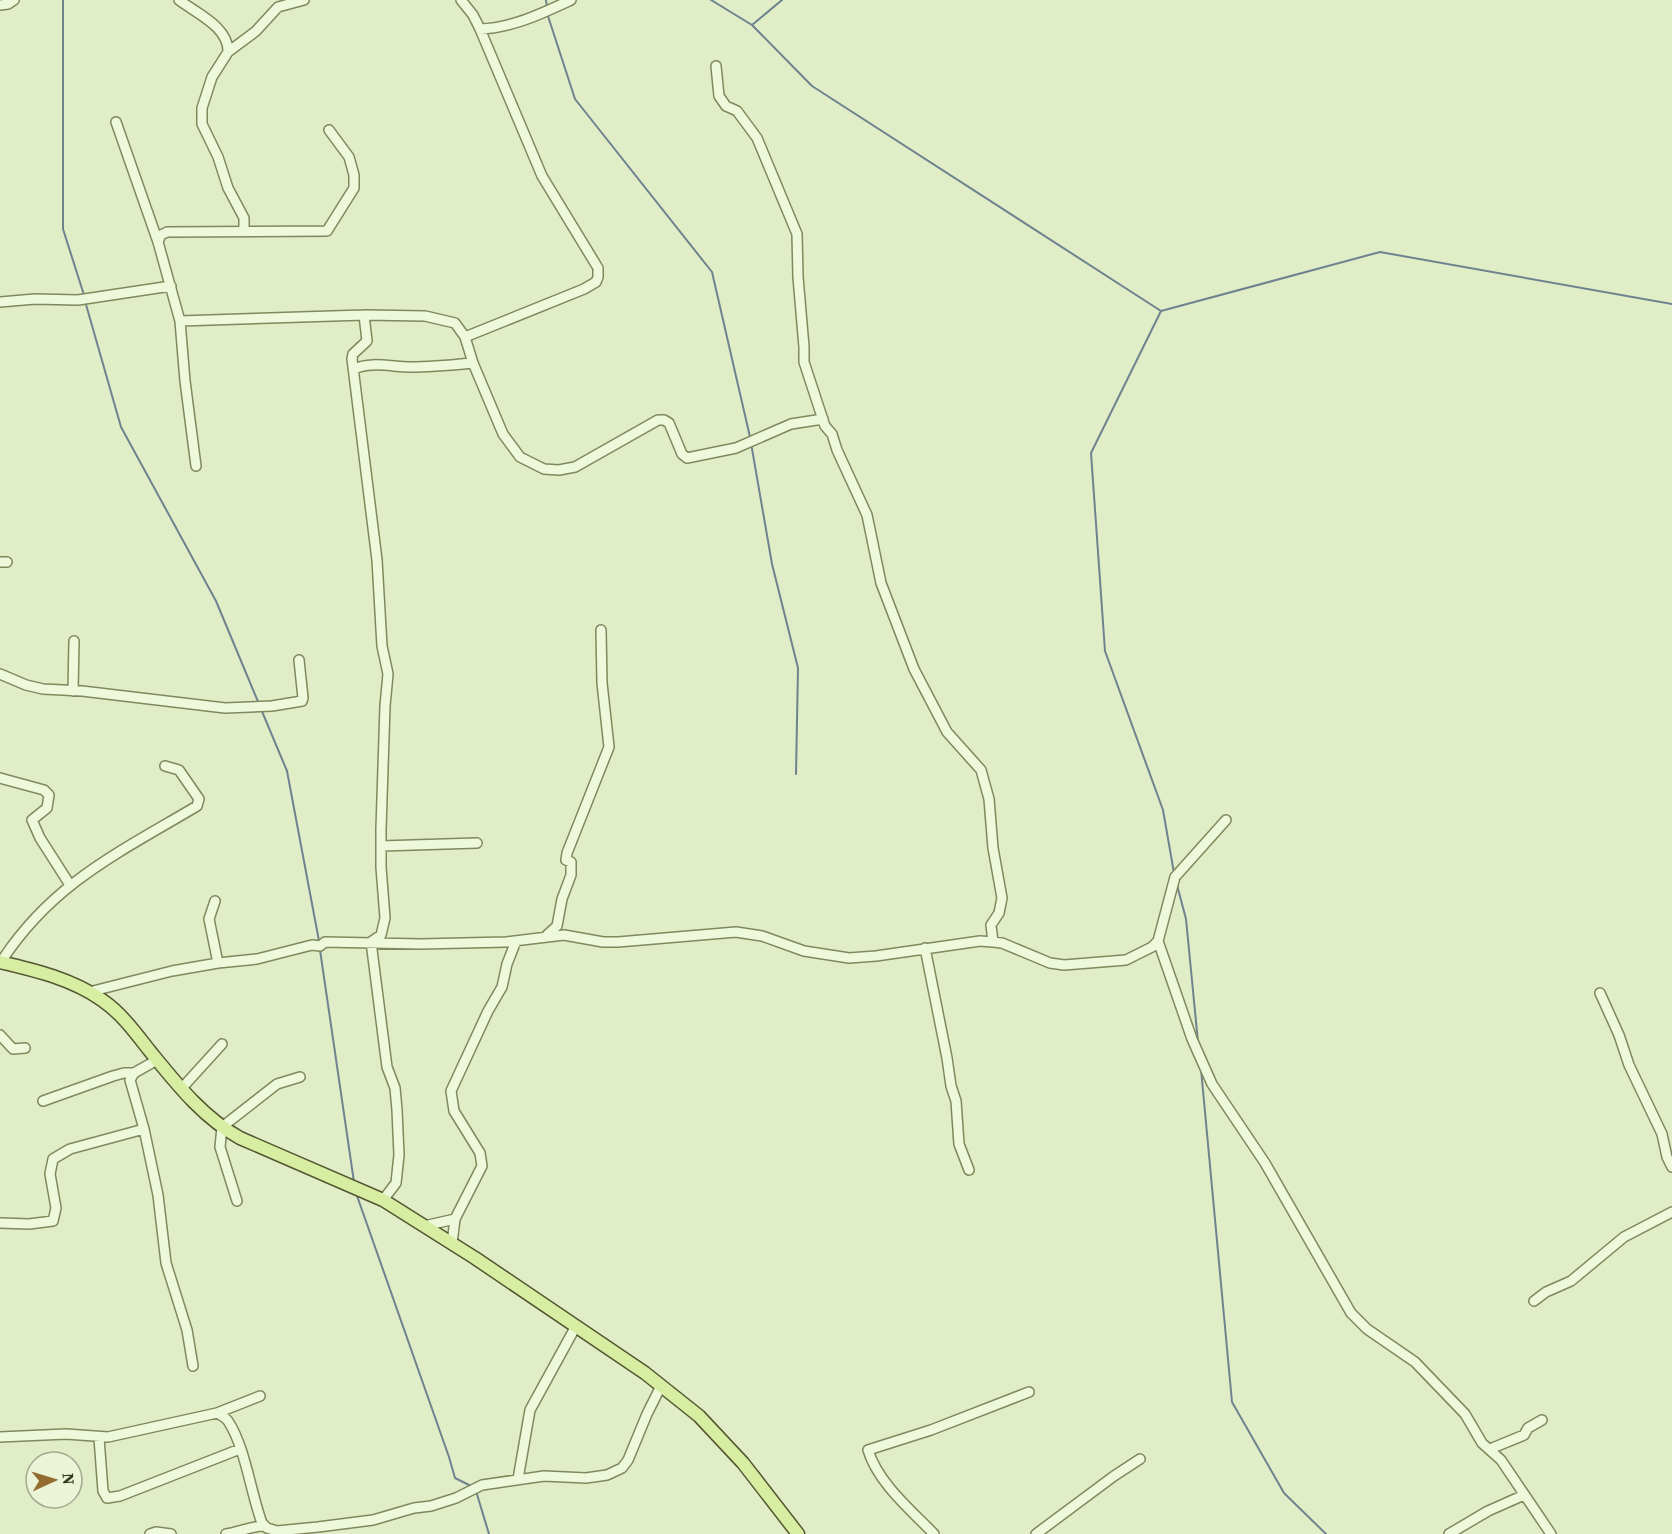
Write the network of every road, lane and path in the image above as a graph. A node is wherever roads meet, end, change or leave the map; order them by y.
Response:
1 (14, 0) edge
2 (179, 0) edge
3 (304, 0) edge
4 (461, 0) edge
5 (571, 0) edge
6 (0, 5) edge
7 (480, 28) junction
8 (228, 52) junction
9 (716, 66) dead end
10 (116, 122) dead end
11 (329, 130) dead end
12 (244, 230) junction
13 (158, 242) junction
14 (171, 286) junction
15 (0, 302) edge
16 (364, 315) junction
17 (180, 321) junction
18 (465, 337) junction
19 (473, 363) junction
20 (354, 369) junction
21 (823, 419) junction
22 (196, 466) dead end
23 (602, 630) dead end
24 (74, 641) dead end
25 (299, 660) dead end
26 (0, 674) edge
27 (73, 691) junction
28 (165, 766) dead end
29 (0, 778) edge
30 (1226, 820) dead end
31 (477, 843) dead end
32 (381, 846) junction
33 (70, 885) junction
34 (215, 901) dead end
35 (547, 936) junction
36 (516, 941) junction
37 (1158, 941) junction
38 (371, 942) junction
39 (993, 942) junction
40 (925, 948) junction
41 (1, 962) edge
42 (218, 963) junction
43 (89, 992) junction
44 (1600, 993) dead end
45 (0, 1035) edge
46 (222, 1044) dead end
47 (26, 1048) dead end
48 (157, 1060) junction
49 (134, 1073) junction
50 (300, 1077) dead end
51 (182, 1088) junction
52 (43, 1101) dead end
53 (222, 1127) junction
54 (144, 1129) junction
55 (1672, 1167) edge
56 (969, 1170) dead end
57 (383, 1200) junction
58 (237, 1201) dead end
59 (1672, 1212) edge
60 (455, 1220) junction
61 (0, 1223) edge
62 (424, 1226) junction
63 (452, 1243) junction
64 (1534, 1301) dead end
65 (576, 1326) junction
66 (193, 1366) dead end
67 (661, 1386) junction
68 (1029, 1392) dead end
69 (260, 1396) dead end
70 (217, 1413) junction
71 (1542, 1420) dead end
72 (0, 1437) edge
73 (99, 1438) junction
74 (240, 1449) junction
75 (1490, 1449) junction
76 (1140, 1460) dead end
77 (518, 1479) junction
78 (1524, 1495) junction
79 (264, 1526) junction
80 (150, 1534) edge
81 (171, 1534) edge
82 (226, 1534) edge
83 (798, 1534) edge
84 (934, 1534) edge
85 (1036, 1534) edge
86 (1449, 1534) edge
87 (1551, 1534) edge

1 - 6 street
2 - 8 street
3 - 8 street
4 - 7 street
5 - 7 street
7 - 18 street
8 - 12 street
9 - 21 street
10 - 13 street
11 - 12 street
12 - 13 street
13 - 14 street
14 - 15 street
14 - 17 street
16 - 17 street
16 - 18 street
16 - 20 street
17 - 22 street
18 - 19 street
19 - 20 street
19 - 21 street
20 - 32 street
21 - 39 street
23 - 35 street
24 - 27 street
25 - 27 street
26 - 27 street
28 - 33 street
29 - 33 street
30 - 37 street
31 - 32 street
32 - 38 street
33 - 41 street
34 - 42 street
35 - 36 street
35 - 40 street
36 - 38 street
36 - 60 street
37 - 39 street
37 - 75 street
38 - 42 street
38 - 57 street
39 - 40 street
40 - 56 street
41 - 43 main road
42 - 43 street
43 - 48 main road
44 - 55 street
45 - 47 street
46 - 51 street
48 - 49 street
48 - 51 main road
49 - 52 street
49 - 54 street
50 - 53 street
51 - 53 main road
53 - 57 main road
53 - 58 street
54 - 61 street
54 - 66 street
57 - 62 main road
59 - 64 street
60 - 62 street
60 - 63 street
62 - 63 main road
63 - 65 main road
65 - 67 main road
65 - 77 street
67 - 77 street
67 - 83 main road
68 - 84 street
69 - 70 street
70 - 73 street
70 - 74 street
71 - 75 street
72 - 73 street
73 - 74 street
74 - 79 street
75 - 78 street
76 - 85 street
77 - 79 street
78 - 86 street
78 - 87 street
79 - 82 street
80 - 81 street

